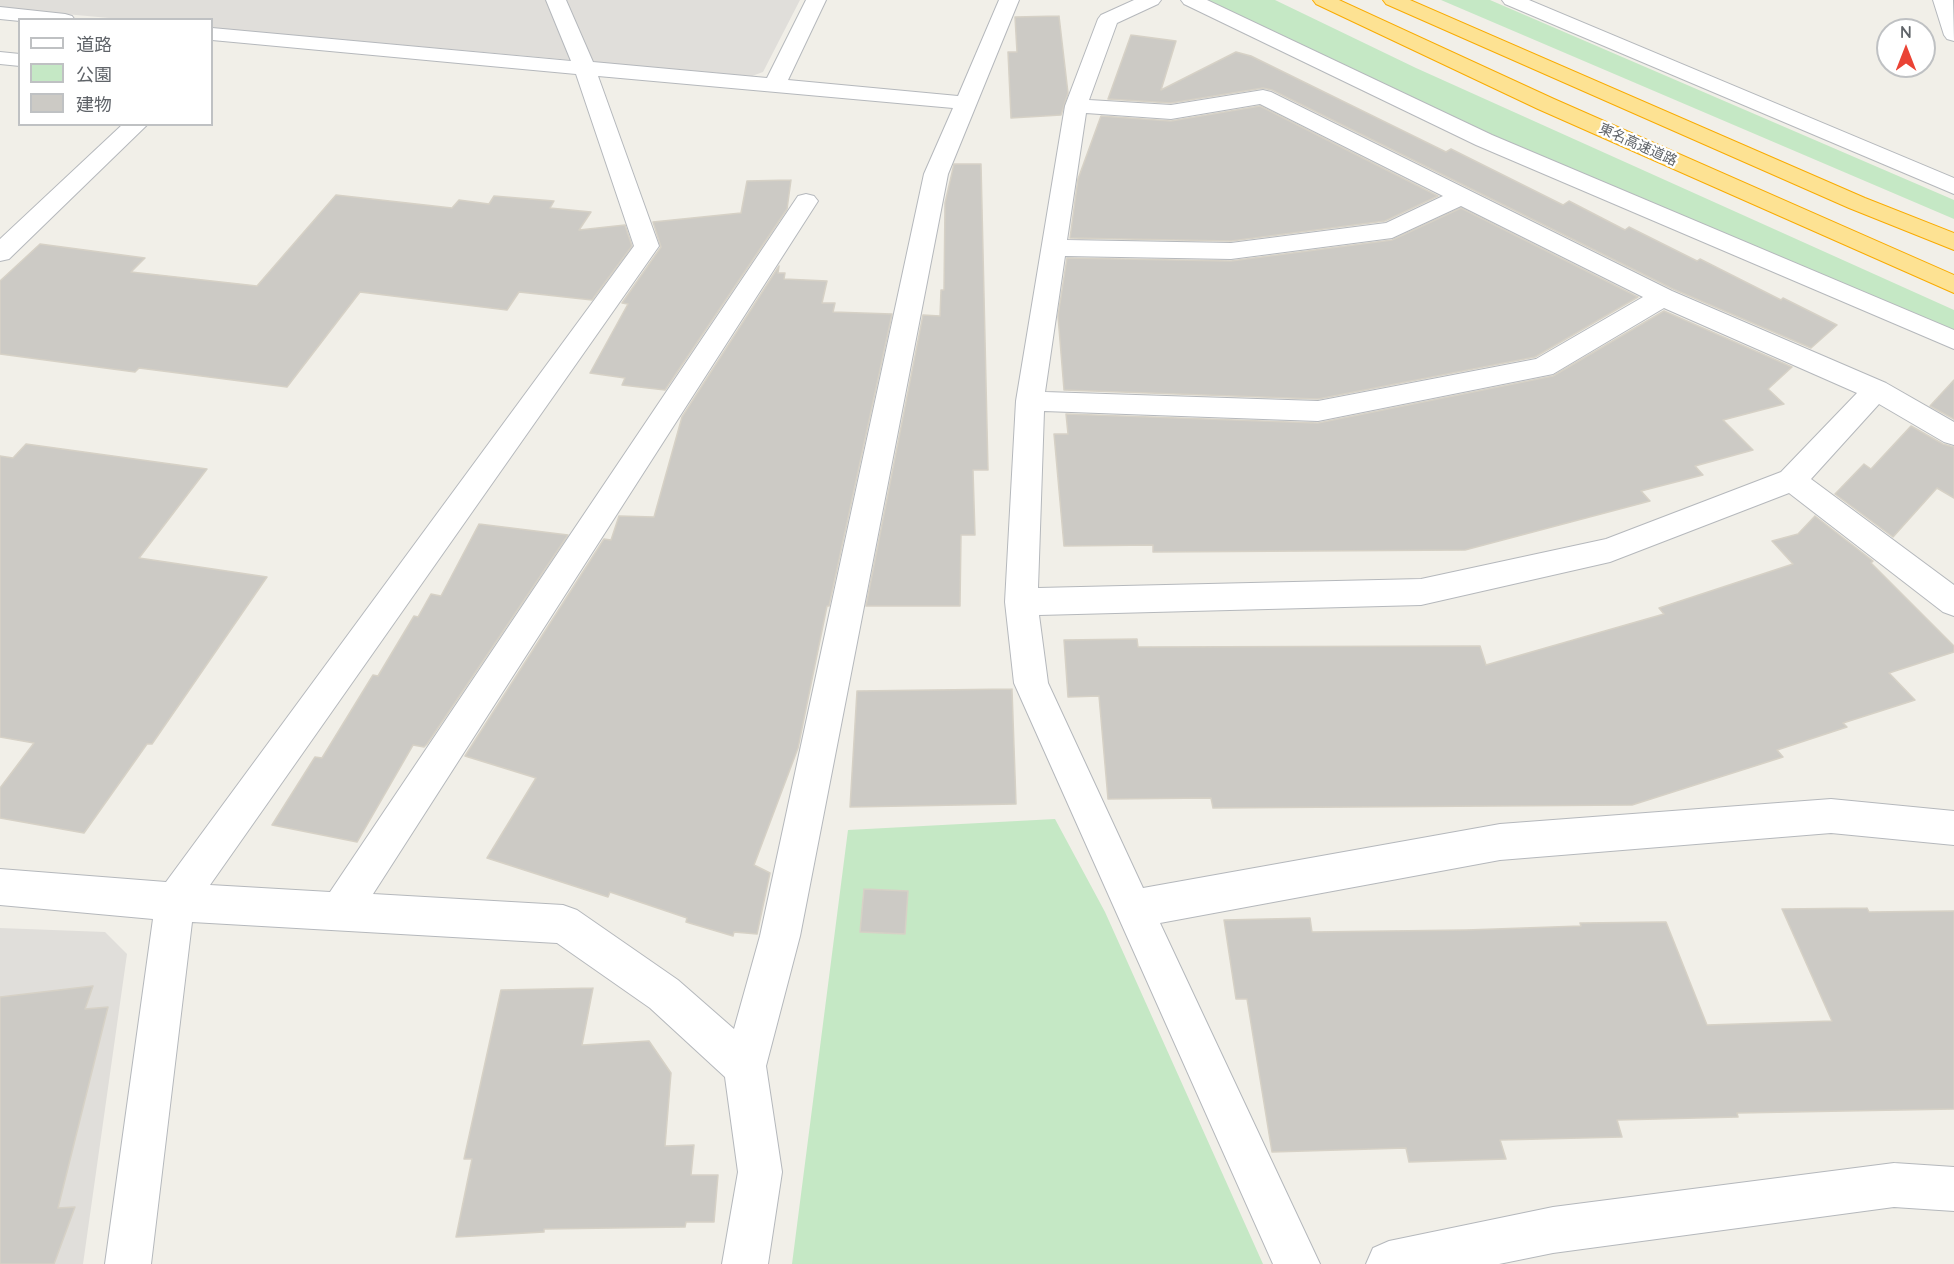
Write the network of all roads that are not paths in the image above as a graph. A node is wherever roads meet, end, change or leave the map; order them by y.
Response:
1 (556, 0) edge
2 (816, 0) edge
3 (1009, 0) edge
4 (1151, 0) edge
5 (1191, 0) edge
6 (1323, 0) edge
7 (1393, 0) edge
8 (1512, 0) edge
9 (1942, 0) edge
10 (0, 13) edge
11 (46, 18) edge
12 (213, 34) edge
13 (1954, 35) edge
14 (0, 58) edge
15 (18, 60) edge
16 (585, 69) junction
17 (774, 86) junction
18 (966, 103) junction
19 (1076, 106) junction
20 (135, 126) edge
21 (1954, 188) edge
22 (1462, 196) junction
23 (806, 201) dead end
24 (1954, 242) edge
25 (1053, 248) junction
26 (0, 253) edge
27 (1954, 285) edge
28 (1663, 297) junction
29 (1954, 340) edge
30 (1876, 390) junction
31 (1030, 401) junction
32 (1954, 435) edge
33 (1792, 480) junction
34 (1021, 602) junction
35 (1954, 603) edge
36 (1954, 828) edge
37 (0, 887) edge
38 (175, 902) junction
39 (1133, 909) junction
40 (341, 910) junction
41 (745, 1066) junction
42 (1954, 1189) edge
43 (128, 1264) edge
44 (745, 1264) edge
45 (1297, 1264) edge
46 (1389, 1264) edge

1 - 16 street
2 - 17 street
3 - 18 street
4 - 19 street
5 - 29 street
6 - 27 highway, 東名高速道路
7 - 24 highway
8 - 21 street
9 - 13 street
10 - 11 street
12 - 16 street
14 - 15 street
16 - 17 street
16 - 38 street
17 - 18 street
18 - 41 street
19 - 22 street
19 - 25 street
20 - 26 street
22 - 25 street
22 - 28 street
23 - 40 street
25 - 31 street
28 - 30 street
28 - 31 street
30 - 32 street
30 - 33 street
31 - 34 street
33 - 34 street
33 - 35 street
34 - 39 street
36 - 39 street
37 - 38 street
38 - 40 street
38 - 43 street
39 - 45 street
40 - 41 street
41 - 44 street
42 - 46 street

